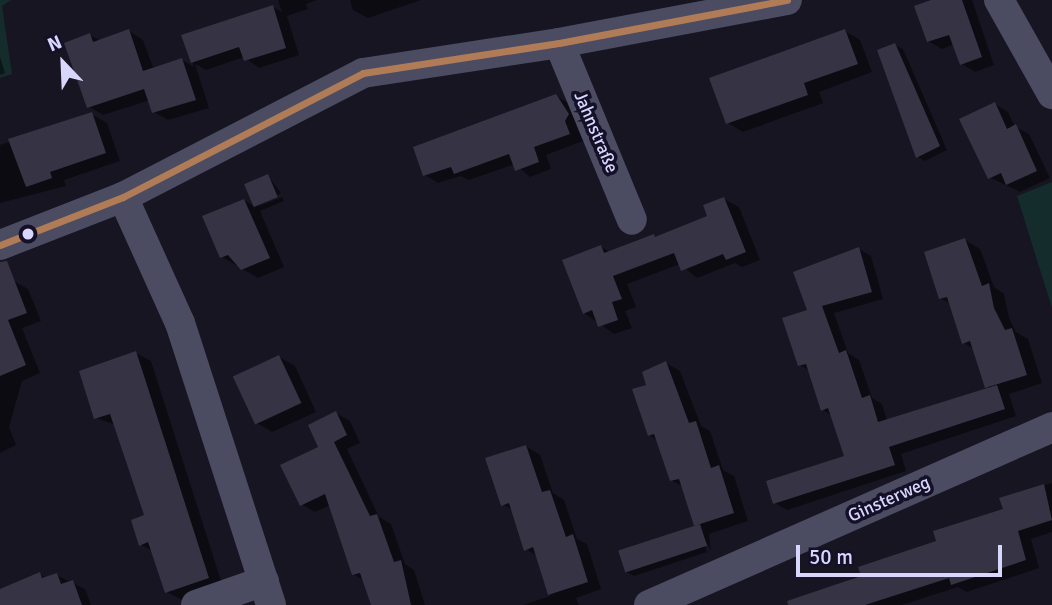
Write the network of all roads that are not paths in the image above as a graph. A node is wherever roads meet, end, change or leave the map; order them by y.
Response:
1 (787, 0) edge
2 (999, 0) edge
3 (559, 44) junction
4 (1052, 94) edge
5 (123, 197) junction
6 (632, 220) dead end
7 (0, 245) edge
8 (1052, 427) edge
9 (268, 593) edge
10 (197, 605) edge
11 (649, 605) edge

1 - 3 street
2 - 4 street
3 - 5 street
3 - 6 street, Jahnstraße
5 - 7 street
5 - 9 street
8 - 11 street, Ginsterweg
9 - 10 street

